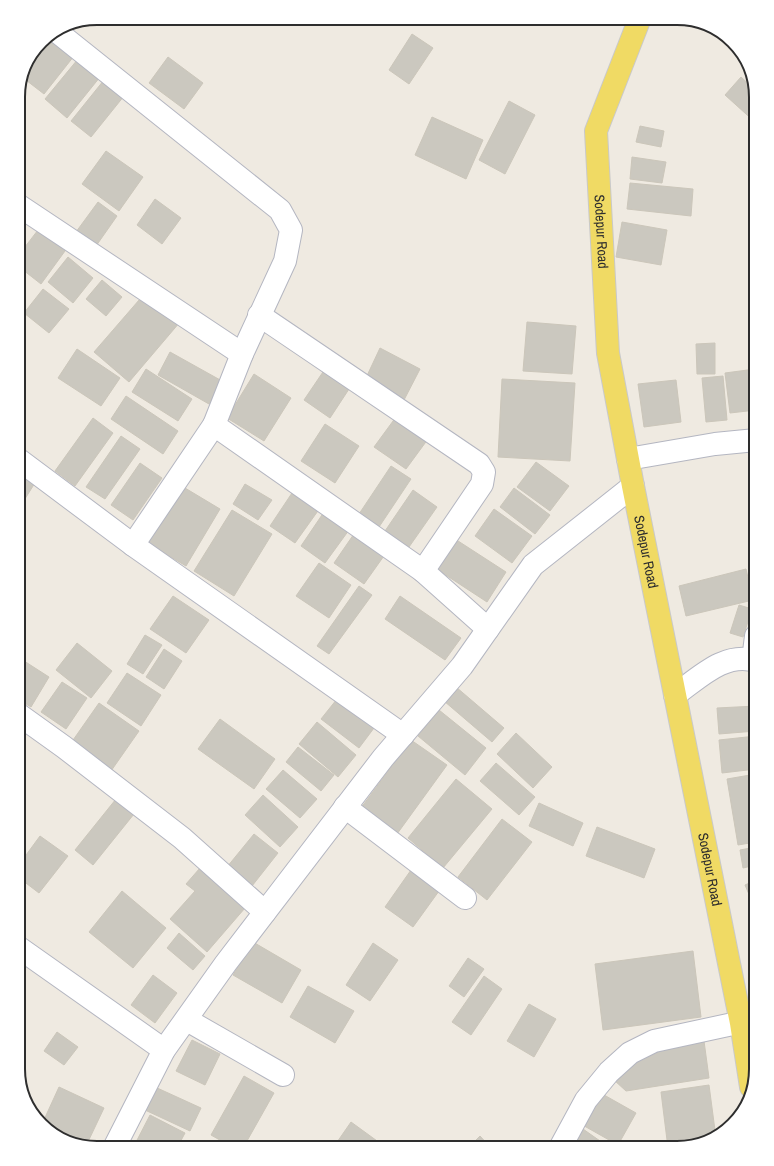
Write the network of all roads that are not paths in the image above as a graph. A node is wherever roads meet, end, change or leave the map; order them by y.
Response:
1 (637, 25) edge
2 (61, 35) edge
3 (25, 210) edge
4 (259, 316) junction
5 (242, 354) junction
6 (214, 425) junction
7 (749, 441) edge
8 (628, 459) junction
9 (25, 464) edge
10 (633, 486) junction
11 (133, 545) junction
12 (423, 571) junction
13 (488, 629) junction
14 (749, 660) edge
15 (675, 695) junction
16 (25, 719) edge
17 (403, 735) junction
18 (346, 807) junction
19 (465, 898) dead end
20 (265, 912) junction
21 (25, 952) edge
22 (749, 1009) edge
23 (186, 1020) junction
24 (749, 1023) edge
25 (164, 1050) junction
26 (283, 1075) dead end
27 (118, 1141) edge
28 (564, 1141) edge

1 - 8 main road, Sodepur Road
2 - 4 street
3 - 5 street
4 - 5 street
4 - 12 street
5 - 6 street
6 - 11 street
6 - 12 street
7 - 8 street
8 - 10 main road, Sodepur Road
9 - 11 street
10 - 13 street
10 - 15 main road, Sodepur Road
11 - 17 street
12 - 13 street
13 - 17 street
14 - 15 street
15 - 22 main road, Sodepur Road
16 - 20 street
17 - 18 street
18 - 19 street
18 - 20 street
20 - 23 street
21 - 25 street
23 - 25 street
23 - 26 street
24 - 28 street
25 - 27 street

